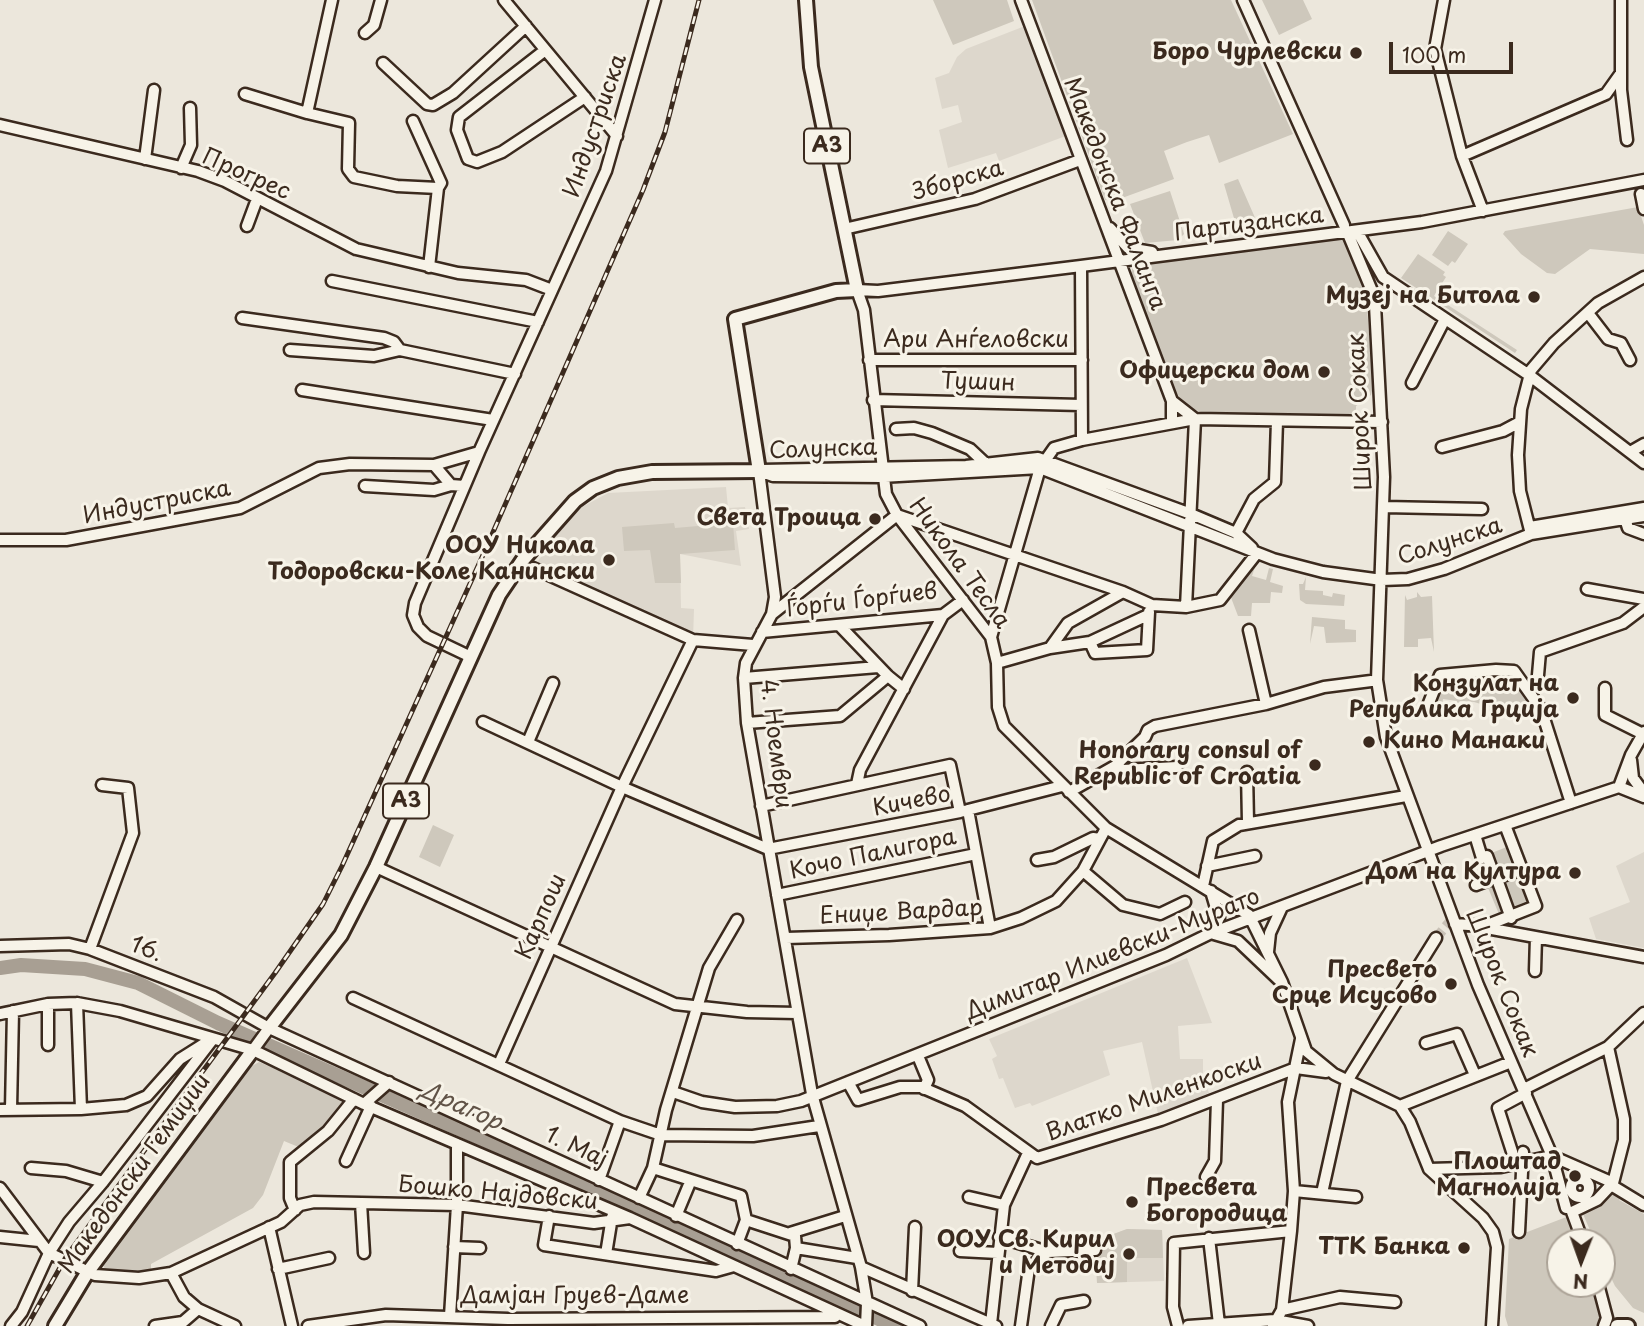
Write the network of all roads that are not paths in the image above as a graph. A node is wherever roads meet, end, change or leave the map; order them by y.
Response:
1 (332, 0) edge
2 (381, 0) edge
3 (504, 0) edge
4 (655, 0) edge
5 (806, 0) edge
6 (1021, 0) edge
7 (1243, 0) edge
8 (1444, 0) edge
9 (1621, 0) edge
10 (526, 26) junction
11 (365, 33) dead end
12 (544, 51) junction
13 (383, 63) dead end
14 (1621, 72) junction
15 (154, 90) dead end
16 (245, 94) dead end
17 (585, 97) junction
18 (190, 108) dead end
19 (307, 113) junction
20 (413, 121) dead end
21 (0, 125) edge
22 (617, 136) junction
23 (1627, 140) dead end
24 (1462, 156) junction
25 (145, 159) junction
26 (1080, 160) junction
27 (181, 167) junction
28 (1644, 180) edge
29 (438, 188) junction
30 (1641, 194) dead end
31 (257, 199) junction
32 (1644, 209) edge
33 (1483, 211) junction
34 (1103, 219) junction
35 (1344, 225) dead end
36 (247, 226) dead end
37 (844, 229) junction
38 (1353, 234) junction
39 (1177, 253) junction
40 (1117, 261) junction
41 (1081, 266) junction
42 (429, 267) junction
43 (1644, 277) edge
44 (332, 281) dead end
45 (552, 290) junction
46 (857, 290) junction
47 (1588, 313) junction
48 (242, 318) dead end
49 (1445, 319) junction
50 (538, 322) junction
51 (290, 350) dead end
52 (401, 350) junction
53 (869, 360) junction
54 (1082, 360) junction
55 (1630, 360) dead end
56 (515, 374) junction
57 (1529, 375) junction
58 (1412, 383) dead end
59 (302, 390) dead end
60 (873, 400) junction
61 (1172, 401) junction
62 (1081, 405) junction
63 (1195, 419) junction
64 (493, 420) junction
65 (1278, 421) junction
66 (1377, 422) junction
67 (1520, 422) junction
68 (1172, 423) junction
69 (896, 429) dead end
70 (1082, 440) junction
71 (1644, 444) edge
72 (1442, 447) dead end
73 (479, 452) junction
74 (1630, 452) junction
75 (1042, 463) junction
76 (1644, 463) edge
77 (986, 464) junction
78 (434, 465) junction
79 (758, 471) junction
80 (881, 472) junction
81 (451, 485) junction
82 (365, 486) dead end
83 (464, 486) junction
84 (1384, 507) junction
85 (1644, 508) edge
86 (1482, 509) dead end
87 (1191, 514) junction
88 (897, 515) junction
89 (1624, 515) junction
90 (1644, 516) edge
91 (1191, 526) junction
92 (1530, 531) junction
93 (1236, 533) junction
94 (1644, 534) edge
95 (0, 540) edge
96 (1257, 553) junction
97 (1015, 555) junction
98 (533, 568) dead end
99 (1382, 580) junction
100 (1587, 589) dead end
101 (1123, 592) junction
102 (1644, 599) edge
103 (963, 600) junction
104 (1186, 607) junction
105 (1644, 607) edge
106 (1150, 610) junction
107 (772, 614) junction
108 (943, 615) junction
109 (839, 625) junction
110 (1249, 630) dead end
111 (762, 632) junction
112 (991, 637) junction
113 (693, 640) junction
114 (1090, 642) junction
115 (753, 645) junction
116 (1050, 648) junction
117 (471, 657) junction
118 (997, 663) junction
119 (878, 667) junction
120 (1538, 675) dead end
121 (888, 676) junction
122 (744, 678) junction
123 (1371, 681) dead end
124 (553, 683) dead end
125 (1605, 688) dead end
126 (904, 689) junction
127 (1266, 704) junction
128 (1427, 708) dead end
129 (483, 722) dead end
130 (747, 723) junction
131 (1643, 733) edge
132 (528, 742) junction
133 (1631, 755) junction
134 (1115, 766) junction
135 (1177, 767) dead end
136 (1247, 772) dead end
137 (102, 785) dead end
138 (857, 785) junction
139 (622, 787) junction
140 (1619, 787) junction
141 (1066, 789) junction
142 (1644, 795) edge
143 (1406, 796) junction
144 (1571, 803) junction
145 (761, 806) junction
146 (964, 811) junction
147 (1248, 822) junction
148 (1505, 825) junction
149 (1106, 828) junction
150 (1475, 835) junction
151 (1100, 839) junction
152 (768, 849) junction
153 (1428, 851) junction
154 (976, 853) junction
155 (1255, 856) dead end
156 (1037, 860) dead end
157 (1207, 866) junction
158 (376, 867) junction
159 (1522, 869) junction
160 (1083, 872) junction
161 (1496, 878) junction
162 (1476, 885) dead end
163 (1207, 888) junction
164 (777, 895) junction
165 (1185, 902) dead end
166 (1282, 907) junction
167 (1251, 918) junction
168 (1511, 918) junction
169 (737, 920) dead end
170 (1455, 924) junction
171 (1488, 927) junction
172 (990, 928) junction
173 (1209, 934) junction
174 (1536, 937) junction
175 (786, 938) junction
176 (1436, 938) tunnel mouth
177 (0, 946) edge
178 (550, 947) junction
179 (90, 948) junction
180 (1268, 952) junction
181 (1644, 957) edge
182 (1535, 971) dead end
183 (1282, 982) junction
184 (353, 998) dead end
185 (76, 1003) junction
186 (48, 1004) junction
187 (697, 1008) junction
188 (13, 1011) junction
189 (797, 1013) junction
190 (1644, 1013) edge
191 (0, 1014) edge
192 (269, 1028) junction
193 (213, 1039) junction
194 (1301, 1039) junction
195 (1426, 1043) dead end
196 (48, 1045) dead end
197 (1608, 1047) junction
198 (253, 1050) junction
199 (918, 1055) junction
200 (1511, 1062) junction
201 (499, 1064) junction
202 (1296, 1068) junction
203 (1334, 1074) junction
204 (1475, 1074) junction
205 (1347, 1081) junction
206 (848, 1082) junction
207 (387, 1084) junction
208 (924, 1089) junction
209 (1525, 1091) junction
210 (673, 1092) junction
211 (812, 1094) junction
212 (1217, 1100) junction
213 (364, 1102) junction
214 (1400, 1106) junction
215 (81, 1109) junction
216 (6, 1110) edge
217 (620, 1121) junction
218 (819, 1126) junction
219 (661, 1135) junction
220 (457, 1144) junction
221 (1028, 1153) junction
222 (1552, 1156) junction
223 (1519, 1158) junction
224 (346, 1161) dead end
225 (31, 1168) dead end
226 (653, 1168) junction
227 (1429, 1169) junction
228 (1206, 1177) dead end
229 (1587, 1177) junction
230 (599, 1180) junction
231 (691, 1180) junction
232 (103, 1182) junction
233 (1611, 1183) junction
234 (0, 1188) edge
235 (1294, 1191) junction
236 (1322, 1193) junction
237 (1567, 1193) junction
238 (969, 1197) dead end
239 (1356, 1197) dead end
240 (639, 1198) junction
241 (362, 1203) junction
242 (457, 1205) junction
243 (1004, 1205) junction
244 (1644, 1205) edge
245 (295, 1210) junction
246 (1569, 1210) junction
247 (613, 1211) junction
248 (549, 1216) junction
249 (676, 1216) junction
250 (845, 1216) junction
251 (629, 1218) junction
252 (747, 1220) junction
253 (611, 1223) junction
254 (270, 1227) junction
255 (915, 1227) dead end
256 (1577, 1228) edge
257 (1291, 1231) junction
258 (1518, 1232) dead end
259 (790, 1233) junction
260 (0, 1237) edge
261 (999, 1237) junction
262 (1209, 1238) junction
263 (39, 1241) junction
264 (737, 1244) junction
265 (454, 1247) junction
266 (480, 1248) dead end
267 (796, 1248) junction
268 (1095, 1250) dead end
269 (960, 1251) dead end
270 (1048, 1252) junction
271 (49, 1253) junction
272 (364, 1253) dead end
273 (998, 1253) junction
274 (606, 1254) junction
275 (329, 1258) dead end
276 (859, 1262) junction
277 (734, 1266) junction
278 (278, 1269) junction
279 (791, 1269) junction
280 (87, 1273) junction
281 (171, 1273) junction
282 (912, 1291) junction
283 (1602, 1298) edge
284 (1084, 1301) dead end
285 (1395, 1302) dead end
286 (812, 1303) junction
287 (867, 1303) junction
288 (198, 1309) junction
289 (1282, 1310) junction
290 (450, 1316) junction
291 (842, 1317) junction
292 (637, 1321) edge
293 (813, 1321) edge
294 (1274, 1323) edge
295 (1219, 1324) junction
296 (994, 1325) edge
297 (10, 1326) edge
298 (55, 1326) edge
299 (155, 1326) edge
300 (235, 1326) edge
301 (292, 1326) edge
302 (308, 1326) edge
303 (865, 1326) edge
304 (920, 1326) edge
305 (1021, 1326) edge
306 (1051, 1326) edge
307 (1178, 1326) edge
308 (1188, 1326) edge
309 (1308, 1326) edge
310 (1492, 1326) edge
311 (1604, 1326) edge
312 (1617, 1326) edge
313 (1628, 1326) edge

1 - 19 street
2 - 11 street
3 - 10 street
4 - 22 street, Индустриска
5 - 37 main road, Никола Тесла / A3
6 - 26 street, Македонска Фаланга
7 - 35 street
8 - 24 street
9 - 14 street
10 - 12 street
10 - 13 street
12 - 17 street
12 - 17 street
14 - 23 street
14 - 24 street
15 - 25 street
16 - 19 street
17 - 22 street
18 - 27 street
19 - 29 street
20 - 29 street
21 - 25 street, Прогрес
22 - 45 street, Индустриска
24 - 33 street
25 - 27 street, Прогрес
26 - 34 street, Македонска Фаланга
26 - 37 street, Зборска
27 - 31 street, Прогрес
28 - 33 street, Партизанска
29 - 42 street
30 - 32 street
31 - 36 street
31 - 42 street, Прогрес
33 - 38 street, Партизанска
34 - 39 street
34 - 40 street, Македонска Фаланга
37 - 46 main road, Никола Тесла / A3
38 - 39 street, Партизанска
38 - 49 street
38 - 66 street, Широк Сокак
39 - 40 street, Партизанска
40 - 41 street, Партизанска
40 - 61 street, Македонска Фаланга
41 - 46 street, Партизанска
41 - 54 street
42 - 45 street, Прогрес
43 - 47 street
44 - 50 street
45 - 50 street, Индустриска
46 - 53 street, Никола Тесла
46 - 79 main road, 4. Ноември
47 - 55 street
47 - 57 street
48 - 52 street
49 - 57 street
49 - 58 street
50 - 56 street, Индустриска
51 - 52 street
52 - 56 street
53 - 54 street, Ари Анѓеловски
53 - 60 street, Никола Тесла
54 - 62 street
56 - 64 street, Индустриска
57 - 67 street
57 - 74 street
59 - 64 street
60 - 62 street, Тушин
60 - 80 street, Никола Тесла
61 - 63 street
61 - 68 street, Македонска Фаланга
62 - 70 street
63 - 65 street
63 - 68 street
63 - 87 street
64 - 73 street, Индустриска
65 - 66 street
65 - 93 street
66 - 84 street, Широк Сокак
67 - 72 street
67 - 92 street
68 - 70 street
69 - 77 street
70 - 75 street
71 - 74 street
73 - 78 street, Индустриска
73 - 83 street, Индустриска
74 - 76 street
75 - 77 street, Солунска
75 - 80 street, Солунска
75 - 87 street, Солунска
75 - 91 street, Солунска
75 - 97 street
77 - 80 street, Солунска
78 - 81 street
78 - 95 street, Индустриска
79 - 80 street, Солунска
79 - 107 street, 4. Ноември
79 - 117 main road, A3
80 - 88 street, Никола Тесла
81 - 82 street
81 - 83 street
83 - 117 street, Индустриска
84 - 86 street, Широк Сокак
84 - 99 street, Широк Сокак
85 - 89 street
87 - 91 street
87 - 93 street, Солунска
88 - 97 street
88 - 103 street, Никола Тесла
88 - 107 street
89 - 90 street
89 - 92 street, Солунска
89 - 94 street
91 - 96 street, Солунска
91 - 104 street
92 - 99 street, Солунска
93 - 96 street, Солунска
96 - 99 street, Солунска
96 - 104 street
97 - 101 street
97 - 112 street
98 - 113 street
99 - 143 street, Широк Сокак
100 - 102 street
101 - 106 street
101 - 116 street
103 - 108 street, Ѓорѓи Ѓорѓиев
103 - 112 street, Никола Тесла
104 - 106 street
105 - 120 street
106 - 114 street
106 - 114 street
107 - 111 street, 4. Ноември
108 - 109 street, Ѓорѓи Ѓорѓиев
108 - 126 street
109 - 111 street, Ѓорѓи Ѓорѓиев
109 - 119 street
110 - 127 street
111 - 115 street, 4. Ноември
112 - 118 street, Никола Тесла
113 - 115 street
113 - 139 street, Карпош
114 - 116 street
115 - 122 street, 4. Ноември
116 - 118 street
117 - 158 main road, A3
118 - 141 street, Никола Тесла
119 - 121 street
119 - 122 street
121 - 126 street
121 - 130 street
122 - 130 street, 4. Ноември
123 - 127 street, Кичево
124 - 132 street
125 - 131 street
126 - 138 street
127 - 134 street, Кичево
128 - 144 street
129 - 132 street
130 - 145 street, 4. Ноември
131 - 133 street
132 - 139 street
133 - 140 street
133 - 142 street
134 - 135 street
134 - 141 street, Кичево
136 - 147 street
137 - 179 street
138 - 145 street
138 - 146 street, Кочо Палигора
139 - 152 street
139 - 178 street, Карпош
140 - 142 street
140 - 144 street, Димитар Илиевски-Мурато
141 - 146 street, Кичево
141 - 149 street, Никола Тесла
143 - 147 street
143 - 153 street, Широк Сокак
144 - 148 street, Димитар Илиевски-Мурато
145 - 152 street, 4. Ноември
146 - 152 street, Кичево
146 - 154 street, Кочо Палигора
147 - 157 street
148 - 150 street, Димитар Илиевски-Мурато
148 - 159 street
149 - 151 street, Ениџе Вардар
149 - 163 street, Никола Тесла
150 - 153 street, Димитар Илиевски-Мурато
150 - 161 street
151 - 156 street
151 - 160 street, Ениџе Вардар
152 - 164 street, 4. Ноември
153 - 166 street, Димитар Илиевски-Мурато
153 - 170 street, Широк Сокак
154 - 164 street, Кочо Палигора
154 - 172 street, Кочо Палигора
155 - 157 street
157 - 163 street
158 - 178 street
158 - 192 main road, A3
159 - 161 street
159 - 168 street
160 - 165 street
160 - 172 street, Ениџе Вардар
161 - 162 street
161 - 168 street
163 - 167 street, Никола Тесла
163 - 173 street
164 - 175 street, 4. Ноември
166 - 167 street, Димитар Илиевски-Мурато
166 - 180 street
167 - 173 street, Димитар Илиевски-Мурато
167 - 180 street, Никола Тесла
168 - 171 street
169 - 187 street
170 - 171 street
170 - 200 street, Широк Сокак
171 - 174 street
172 - 175 street, Ениџе Вардар
173 - 183 street
173 - 199 street, Димитар Илиевски-Мурато
174 - 181 street
174 - 182 street
175 - 189 street, 4. Ноември
176 - 205 street
177 - 179 street, 16.
178 - 187 street
178 - 201 street, Карпош
179 - 192 street, 16.
180 - 183 street, Никола Тесла
183 - 194 street, Никола Тесла
184 - 201 street
185 - 186 street, 1. Мај
185 - 193 street, 1. Мај
185 - 215 street
186 - 188 street, 1. Мај
186 - 196 street
187 - 189 street
187 - 210 street
188 - 191 street, 1. Мај
188 - 216 street
189 - 211 street, 4. Ноември
190 - 197 street
192 - 198 street, A3
192 - 207 street, 1. Мај
193 - 198 street, 1. Мај
193 - 215 street
193 - 232 street
194 - 202 street, Никола Тесла
194 - 203 street
195 - 204 street
197 - 209 street
197 - 233 street
198 - 213 street, 1. Мај
198 - 280 main road, Македонски Гемиџии / A3
199 - 206 street, Димитар Илиевски-Мурато
199 - 208 street
200 - 204 street
200 - 209 street, Широк Сокак
201 - 217 street
202 - 203 street
202 - 212 street, Влатко Миленкоски
202 - 235 street, Никола Тесла
203 - 205 street
204 - 214 street
205 - 214 street
205 - 236 street
206 - 208 street, Влатко Миленкоски
206 - 211 street, Димитар Илиевски-Мурато
207 - 213 street
207 - 230 street, 1. Мај
208 - 221 street, Влатко Миленкоски
209 - 222 street, Широк Сокак
209 - 223 street
210 - 211 street, Димитар Илиевски-Мурато
210 - 219 street
211 - 218 street, 4. Ноември
212 - 221 street, Влатко Миленкоски
212 - 228 street
213 - 220 street, 1. Мај
213 - 224 street
213 - 245 street
214 - 227 street
215 - 216 street
217 - 219 street
217 - 230 street
218 - 219 street
218 - 250 street, 4. Ноември
219 - 226 street
220 - 242 street
220 - 247 street, 1. Мај
221 - 243 street
222 - 223 street
222 - 229 street
222 - 237 street, Широк Сокак
223 - 227 street
223 - 258 street
225 - 232 street
226 - 231 street
226 - 240 street
227 - 310 street
229 - 233 street
229 - 237 street
229 - 237 street
230 - 240 street, 1. Мај
231 - 249 street
231 - 252 street
232 - 271 street
233 - 244 street
233 - 246 street
234 - 263 street
235 - 236 street
235 - 257 street, Никола Тесла
236 - 239 street
237 - 246 street, Широк Сокак
238 - 243 street
240 - 249 street, 1. Мај
241 - 242 street, Бошко Најдовски
241 - 245 street, Бошко Најдовски
241 - 272 street
242 - 248 street, Бошко Најдовски
242 - 265 street
243 - 261 street
245 - 254 street, Бошко Најдовски
246 - 256 street
247 - 251 street, 1. Мај
247 - 253 street
248 - 253 street, Бошко Најдовски
248 - 274 street
249 - 264 street, 1. Мај
250 - 259 street
250 - 276 street, 4. Ноември
251 - 253 street, Бошко Најдовски
251 - 277 street, 1. Мај
252 - 259 street
252 - 264 street
253 - 274 street
254 - 278 street
254 - 281 street, Бошко Најдовски
255 - 282 street
257 - 262 street
257 - 289 street, Никола Тесла
259 - 267 street
260 - 263 street
261 - 270 street
261 - 273 street
262 - 295 street
262 - 307 street
263 - 271 street
264 - 279 street, 1. Мај
265 - 266 street
265 - 290 street
267 - 276 street
267 - 279 street
268 - 270 street
269 - 273 street
270 - 305 street
271 - 280 street
271 - 297 street
273 - 296 street
274 - 277 street
275 - 278 street
276 - 282 street
276 - 287 street, 4. Ноември
277 - 286 street, 1. Мај
278 - 301 street
279 - 287 street, 1. Мај
280 - 281 street
280 - 298 main road, Македонски Гемиџии / A3
281 - 288 street
282 - 296 street
283 - 311 street
284 - 306 street
285 - 289 street
286 - 291 street, 1. Мај
286 - 293 street
287 - 303 street, 4. Ноември
287 - 304 street, 1. Мај
288 - 299 street
288 - 300 street
289 - 294 street, Никола Тесла
290 - 292 street, Дамјан Груев-Даме
290 - 302 street, Дамјан Груев-Даме
291 - 293 street, Дамјан Груев-Даме
291 - 303 street, 1. Мај
292 - 293 street, Дамјан Груев-Даме
294 - 295 street
294 - 309 street
295 - 308 street
312 - 313 main road

